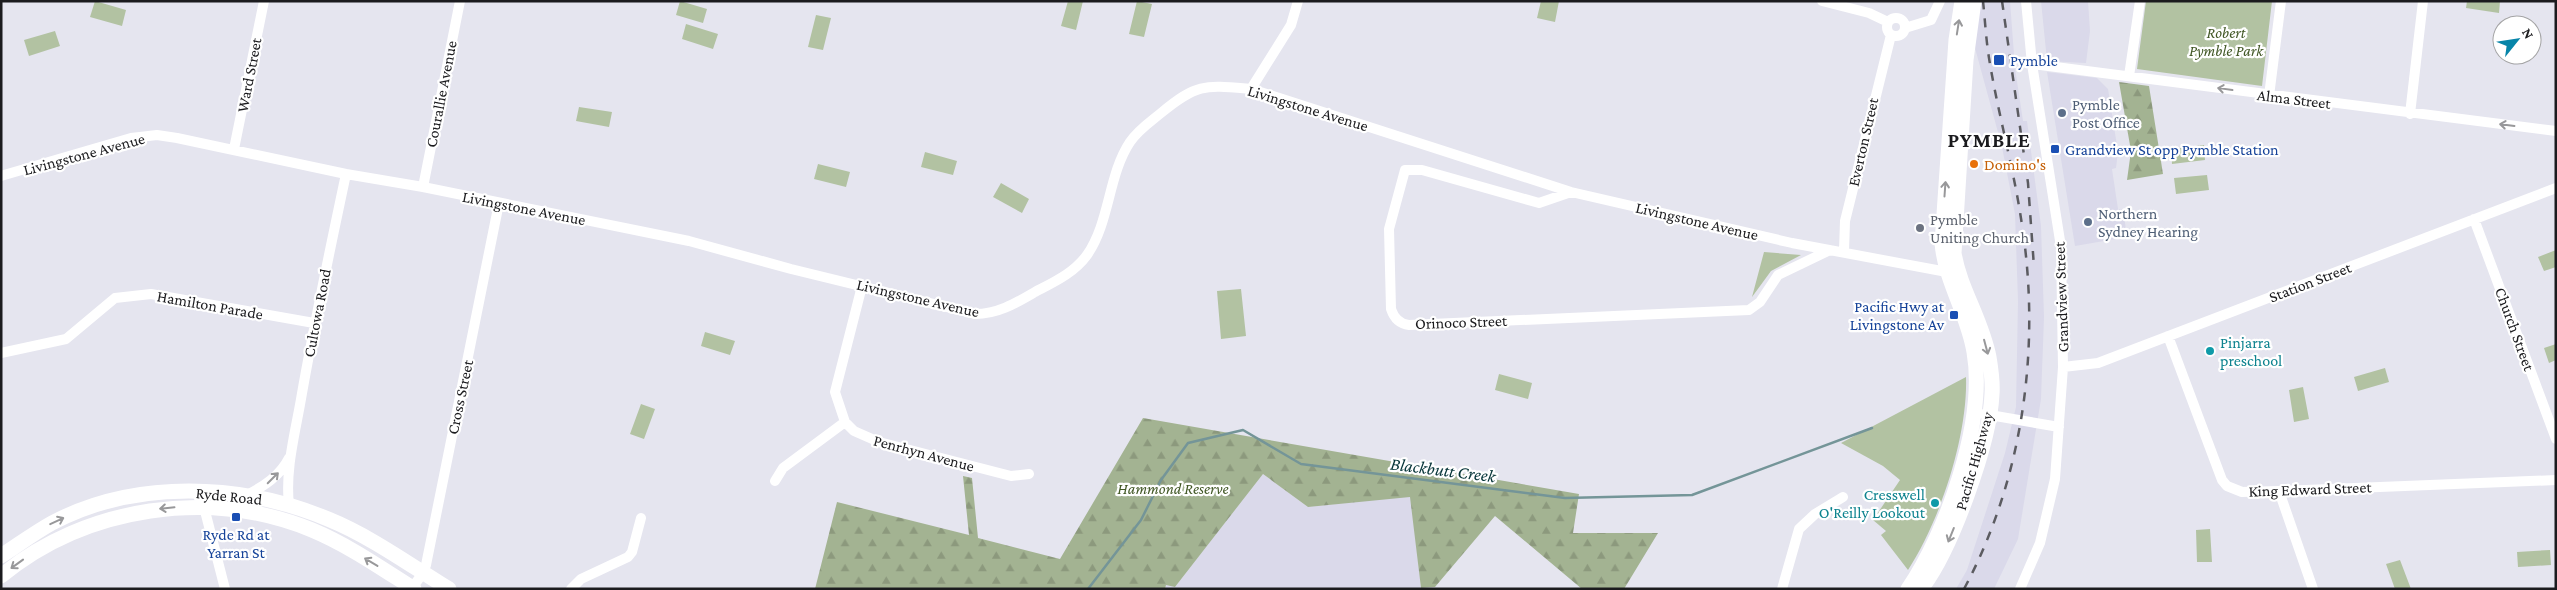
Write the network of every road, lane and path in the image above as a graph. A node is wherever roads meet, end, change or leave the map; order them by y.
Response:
1 (264, 1) edge
2 (460, 1) edge
3 (1298, 1) edge
4 (1822, 1) edge
5 (1940, 1) edge
6 (1962, 1) edge
7 (1974, 1) edge
8 (2026, 1) edge
9 (2140, 1) edge
10 (2281, 1) edge
11 (2423, 1) edge
12 (1888, 22) junction
13 (1905, 28) junction
14 (1891, 35) junction
15 (2032, 64) junction
16 (2129, 76) junction
17 (1251, 89) junction
18 (2269, 96) junction
19 (2410, 114) junction
20 (2556, 131) edge
21 (234, 149) junction
22 (346, 174) junction
23 (1, 176) edge
24 (423, 187) junction
25 (2556, 188) edge
26 (1571, 192) junction
27 (499, 203) junction
28 (2474, 219) junction
29 (1831, 250) junction
30 (1844, 251) junction
31 (1952, 271) junction
32 (862, 286) junction
33 (314, 323) junction
34 (2168, 336) junction
35 (1, 353) edge
36 (2063, 367) junction
37 (1974, 413) junction
38 (1990, 415) junction
39 (845, 422) junction
40 (2059, 427) junction
41 (2556, 439) edge
42 (292, 453) junction
43 (1029, 474) dead end
44 (2556, 480) edge
45 (775, 482) dead end
46 (2278, 491) junction
47 (247, 495) junction
48 (1843, 497) dead end
49 (289, 505) junction
50 (204, 507) junction
51 (641, 518) dead end
52 (1, 556) edge
53 (423, 573) junction
54 (1, 576) edge
55 (413, 588) edge
56 (225, 589) edge
57 (449, 589) edge
58 (572, 589) edge
59 (1782, 589) edge
60 (1908, 589) edge
61 (1921, 589) edge
62 (2020, 589) edge
63 (2313, 589) edge

1 - 21 street, Ward Street
2 - 24 street, Courallie Avenue
3 - 17 street
4 - 12 street
5 - 13 street
31 -> 6 highway, Pacific Highway
7 - 31 highway, Pacific Highway
8 - 15 street, Grandview Street
9 - 16 street
10 - 18 street
11 - 19 street
12 - 13 street
12 - 14 street
13 - 14 street
14 - 30 street, Everton Street
15 - 16 street, Alma Street
15 - 36 street, Grandview Street
18 -> 16 street, Alma Street
17 - 26 street, Livingstone Avenue
17 - 32 street, Livingstone Avenue
18 - 19 street, Alma Street
20 -> 19 street, Alma Street
21 - 22 street, Livingstone Avenue
21 - 23 street, Livingstone Avenue
22 - 24 street, Livingstone Avenue
22 - 33 street, Cultowa Road
24 - 27 street, Livingstone Avenue
25 - 28 street, Station Street
26 - 29 street, Livingstone Avenue
26 - 29 street, Orinoco Street
27 - 32 street, Livingstone Avenue
27 - 53 street, Cross Street
28 - 34 street, Station Street
28 - 41 street, Church Street
29 - 30 street, Livingstone Avenue
30 - 31 street, Livingstone Avenue
31 - 37 highway, Pacific Highway
31 -> 38 highway, Pacific Highway
32 - 39 street
33 - 35 street, Hamilton Parade
33 - 42 street, Cultowa Road
34 - 36 street, Station Street
34 - 46 street, King Edward Street
36 - 40 street, Grandview Street
37 - 38 street
37 - 60 highway, Pacific Highway
38 - 40 street
38 -> 61 highway, Pacific Highway
39 - 43 street, Penrhyn Avenue
39 - 45 street
40 - 62 street, Grandview Street
47 -> 42 street, Cultowa Road
42 - 49 street, Cultowa Road
44 - 46 street, King Edward Street
46 - 63 street
47 - 49 highway, Ryde Road
52 -> 47 highway, Ryde Road
48 - 59 street
49 - 53 highway, Ryde Road
50 -> 54 highway, Ryde Road
55 -> 50 highway, Ryde Road
50 - 56 street
51 - 58 street
53 - 55 street, Cross Street
53 - 57 highway, Ryde Road

